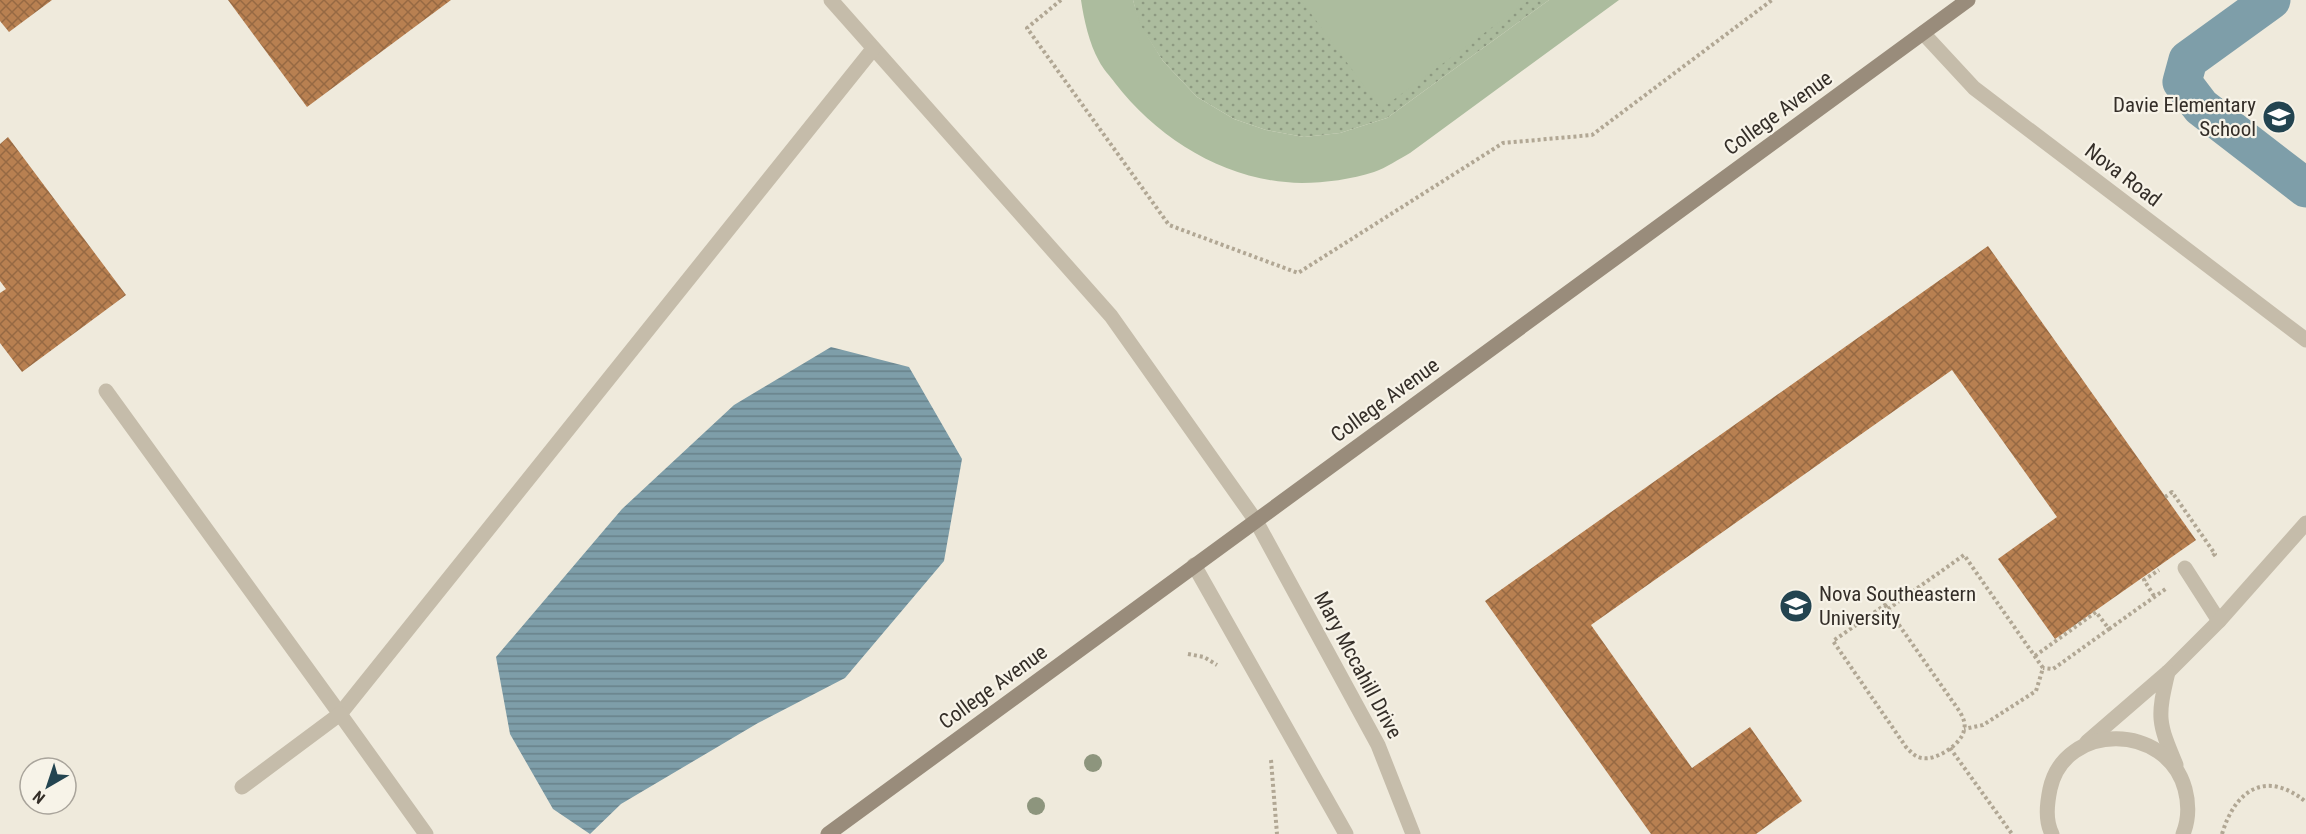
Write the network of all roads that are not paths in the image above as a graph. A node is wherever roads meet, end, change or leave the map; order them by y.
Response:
1 (831, 0) edge
2 (1968, 0) edge
3 (1923, 33) junction
4 (873, 49) junction
5 (2306, 340) edge
6 (106, 391) dead end
7 (1256, 521) junction
8 (2306, 523) edge
9 (1194, 565) junction
10 (2185, 568) dead end
11 (2219, 621) junction
12 (2168, 672) junction
13 (340, 714) junction
14 (2080, 749) junction
15 (2182, 779) junction
16 (242, 787) dead end
17 (426, 834) edge
18 (828, 834) edge
19 (1347, 834) edge
20 (1413, 834) edge
21 (2052, 834) edge
22 (2183, 834) edge

1 - 4 street, Mary Mccahill Drive
2 - 3 street, College Avenue
3 - 5 street, Nova Road
3 - 7 street, College Avenue
4 - 7 street, Mary Mccahill Drive
4 - 13 street
6 - 13 street
7 - 9 street, College Avenue
7 - 20 street, Mary Mccahill Drive
8 - 11 street
9 - 18 street, College Avenue
9 - 19 street
10 - 11 street
11 - 12 street
12 - 14 street
12 - 15 street
13 - 16 street
13 - 17 street
14 - 15 street
14 - 21 street
15 - 22 street

